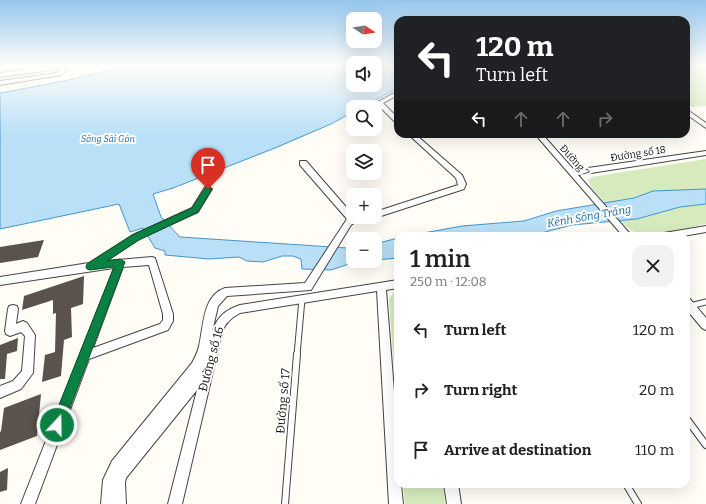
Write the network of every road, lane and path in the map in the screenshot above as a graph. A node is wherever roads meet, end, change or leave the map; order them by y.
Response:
1 (394, 95) edge
2 (690, 115) edge
3 (394, 118) edge
4 (706, 126) edge
5 (415, 138) edge
6 (542, 138) edge
7 (706, 153) edge
8 (303, 163) dead end
9 (573, 174) junction
10 (208, 189) dead end
11 (346, 212) edge
12 (382, 213) edge
13 (347, 224) edge
14 (706, 228) edge
15 (624, 232) edge
16 (685, 232) edge
17 (120, 262) junction
18 (90, 267) junction
19 (0, 282) edge
20 (394, 284) edge
21 (381, 286) junction
22 (302, 299) junction
23 (706, 302) edge
24 (690, 305) edge
25 (690, 308) edge
26 (13, 309) dead end
27 (706, 325) edge
28 (84, 356) junction
29 (208, 368) junction
30 (0, 392) edge
31 (690, 423) edge
32 (706, 445) edge
33 (394, 475) edge
34 (395, 488) edge
35 (452, 488) edge
36 (628, 488) edge
37 (28, 504) edge
38 (108, 504) edge
39 (119, 504) edge
40 (175, 504) edge
41 (285, 504) edge
42 (396, 504) edge
43 (454, 504) edge
44 (638, 504) edge

1 - 3 street
2 - 4 street
5 - 12 street
6 - 9 street, Đường 7
7 - 9 street, Đường số 18
8 - 11 street
9 - 15 street, Đường 7
10 - 18 street
13 - 38 street
14 - 16 street
17 - 18 street
17 - 28 street
17 - 28 street
18 - 19 street
20 - 21 street, Đường số 16
21 - 22 street, Đường số 16
21 - 33 street
22 - 29 street, Đường số 16
22 - 41 lane, Đường số 17
23 - 24 lane
25 - 27 street
26 - 30 street
28 - 37 street
29 - 39 street
29 - 40 street, Đường số 16
31 - 32 lane
34 - 42 street
35 - 43 street
36 - 44 lane

